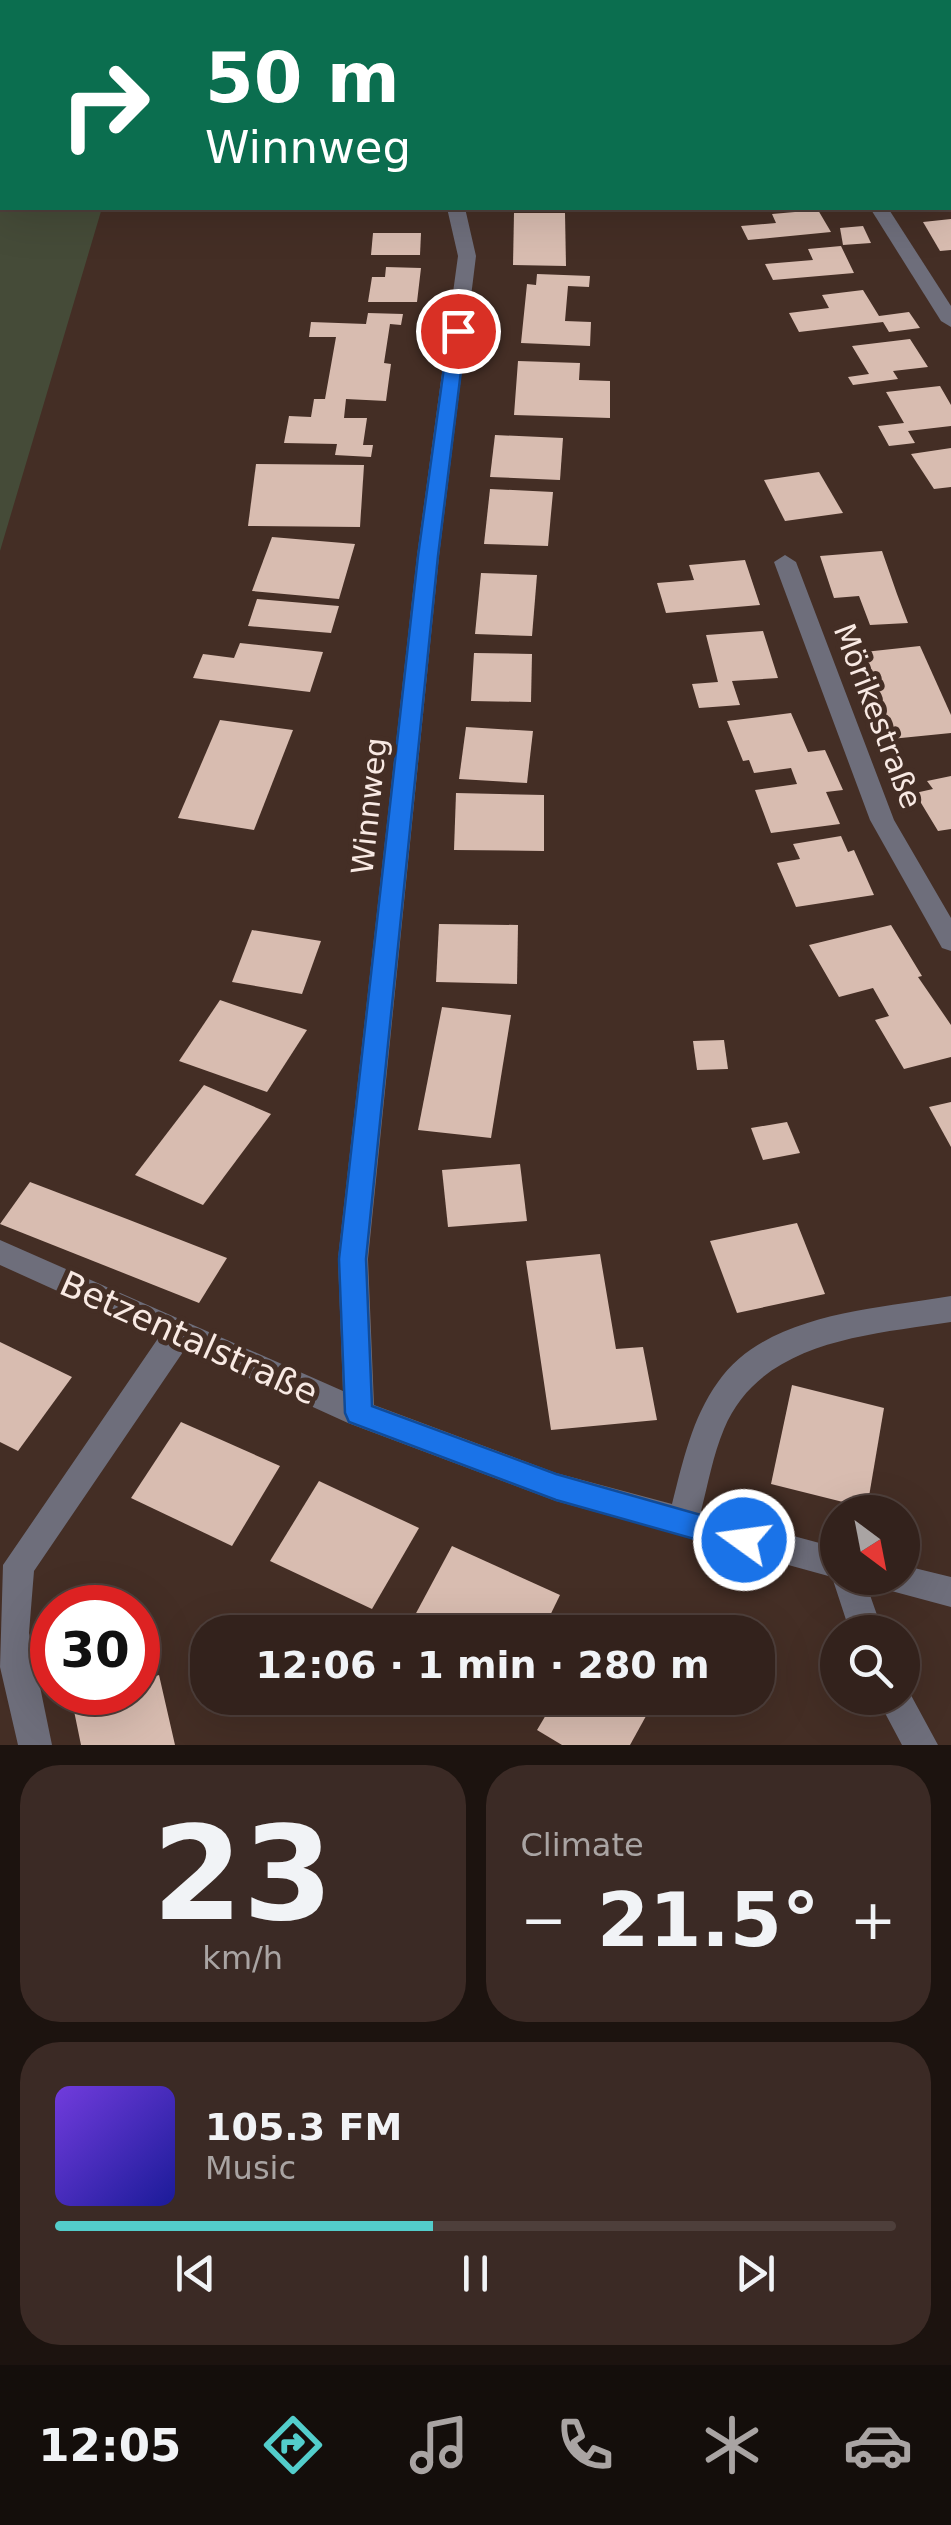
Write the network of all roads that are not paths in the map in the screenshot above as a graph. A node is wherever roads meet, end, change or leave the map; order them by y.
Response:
1 (456, 210) edge
2 (881, 210) edge
3 (951, 321) edge
4 (784, 562) dead end
5 (951, 941) edge
6 (0, 1252) edge
7 (951, 1308) edge
8 (177, 1335) junction
9 (358, 1413) junction
10 (682, 1524) junction
11 (820, 1558) edge
12 (920, 1584) edge
13 (951, 1592) edge
14 (904, 1715) edge
15 (35, 1745) edge
16 (921, 1745) edge

1 - 9 street, Winnweg
2 - 3 street
4 - 5 street, Mörikestraße
6 - 8 street, Betzentalstraße
7 - 10 street
8 - 9 street, Betzentalstraße
8 - 15 street
9 - 10 street, Betzentalstraße
10 - 11 street, Betzentalstraße
12 - 13 street
14 - 16 street

